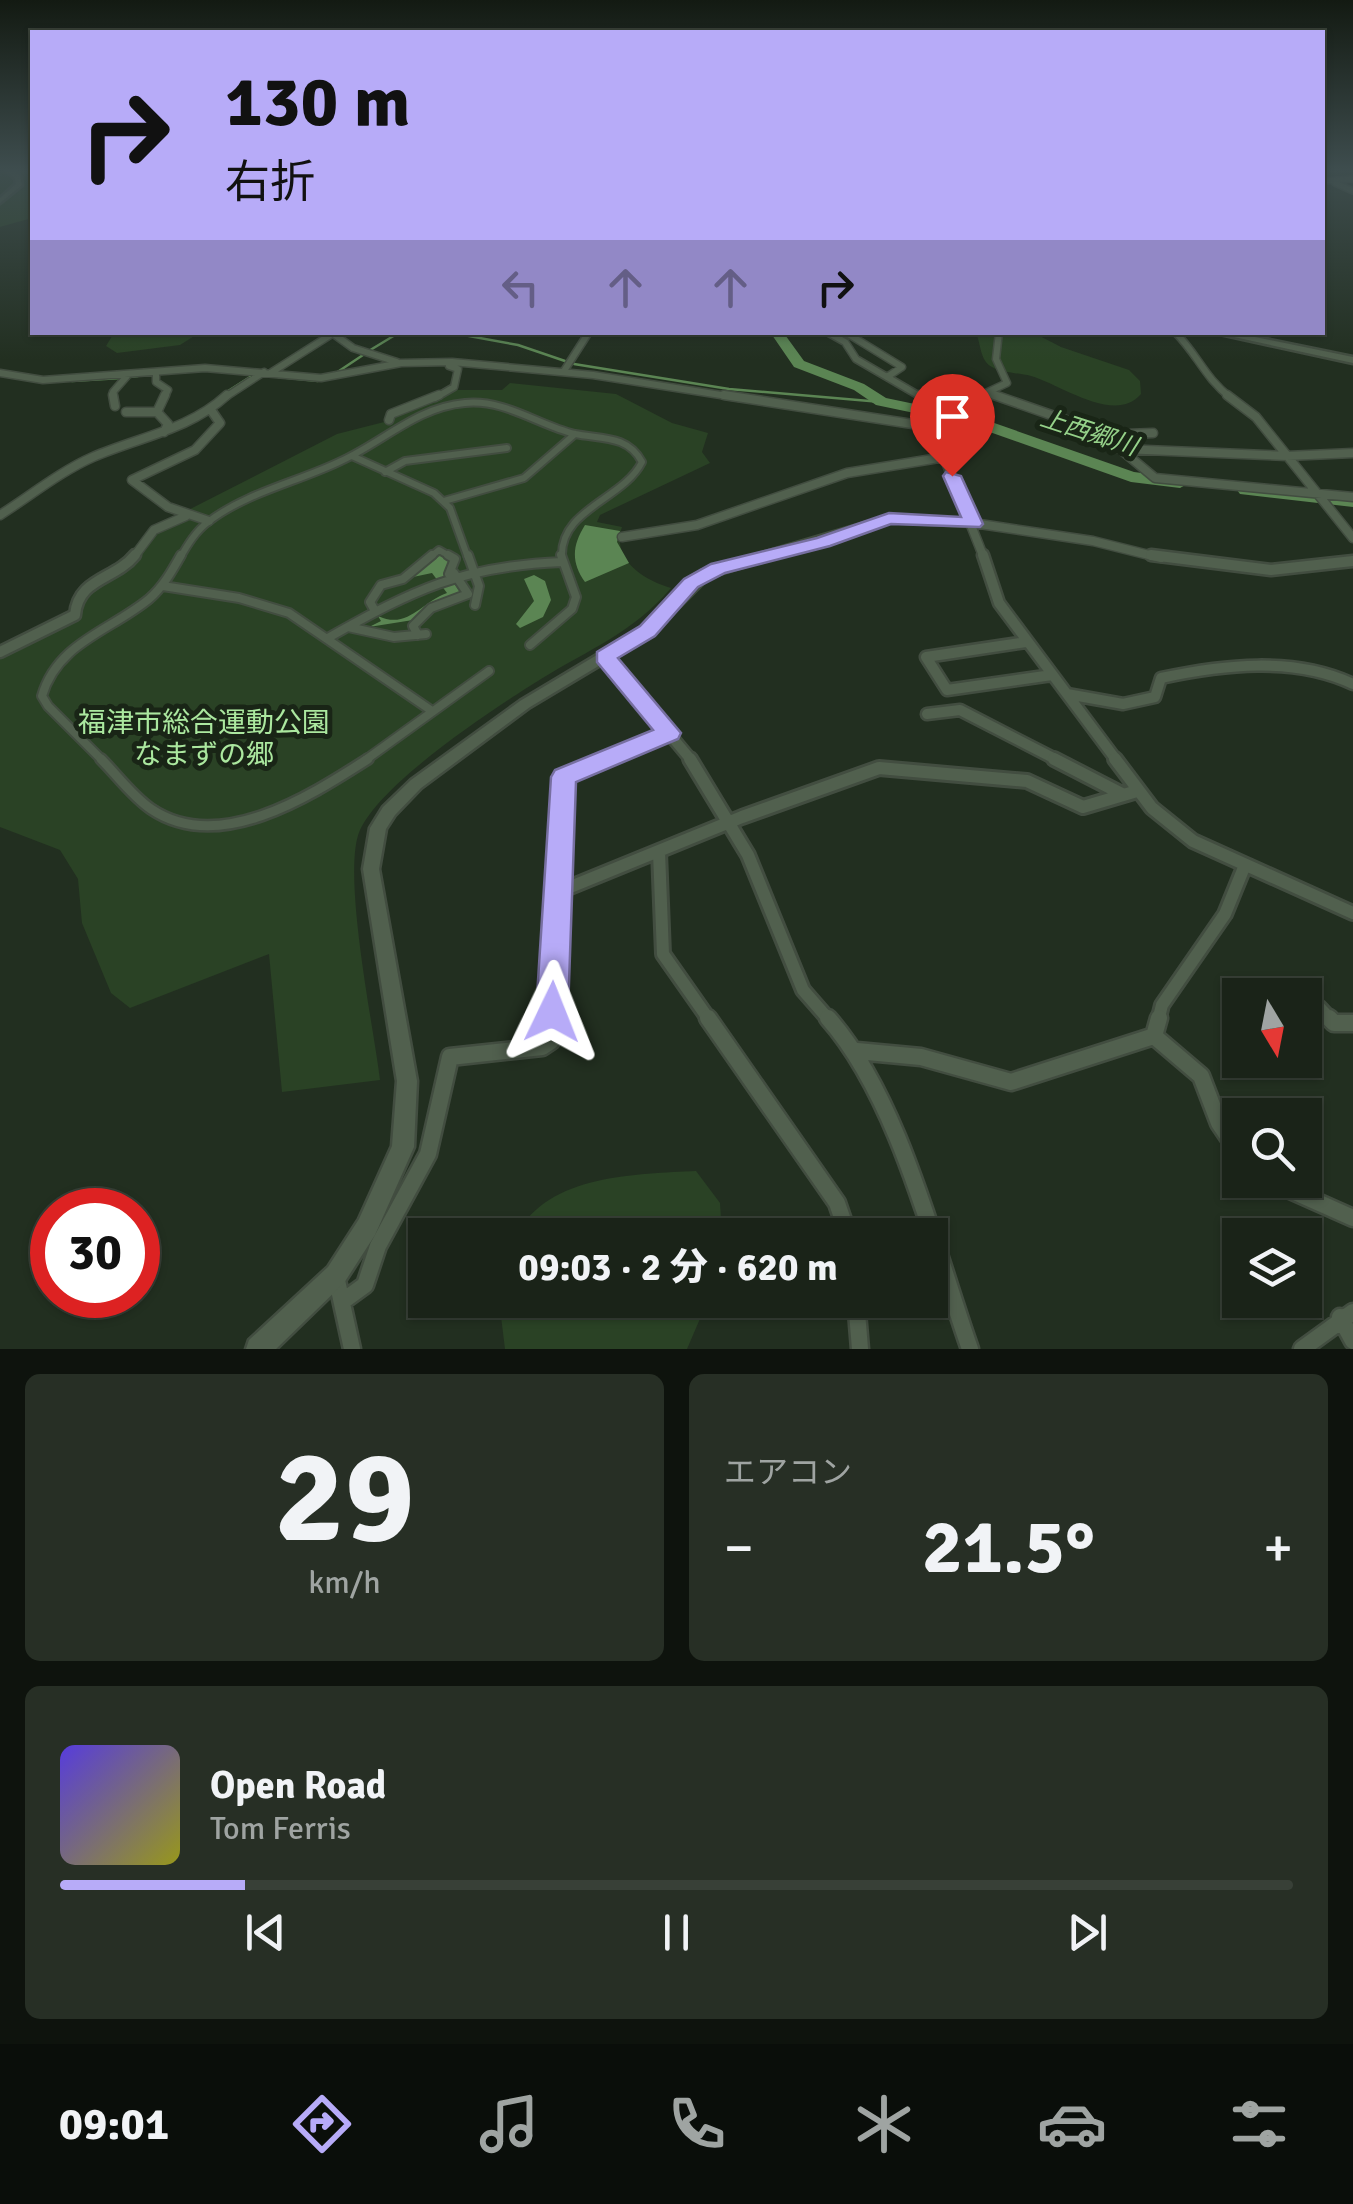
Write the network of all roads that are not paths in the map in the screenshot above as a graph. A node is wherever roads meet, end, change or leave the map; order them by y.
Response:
1 (333, 335) edge
2 (337, 335) edge
3 (587, 335) edge
4 (832, 335) edge
5 (850, 335) edge
6 (998, 335) edge
7 (1178, 335) edge
8 (1230, 335) edge
9 (1353, 360) edge
10 (401, 363) junction
11 (384, 366) junction
12 (564, 371) junction
13 (270, 372) junction
14 (0, 373) edge
15 (156, 373) junction
16 (128, 376) junction
17 (887, 377) junction
18 (990, 394) junction
19 (115, 406) dead end
20 (211, 410) junction
21 (126, 412) dead end
22 (157, 412) junction
23 (942, 413) junction
24 (389, 420) dead end
25 (932, 427) junction
26 (164, 433) junction
27 (1152, 433) dead end
28 (575, 434) junction
29 (1100, 435) junction
30 (507, 448) dead end
31 (1122, 449) junction
32 (1353, 453) edge
33 (352, 456) junction
34 (1287, 456) junction
35 (945, 457) junction
36 (386, 472) junction
37 (1353, 497) edge
38 (1325, 499) junction
39 (444, 500) junction
40 (0, 515) edge
41 (186, 516) junction
42 (209, 521) junction
43 (974, 524) junction
44 (622, 536) dead end
45 (1353, 538) edge
46 (562, 562) junction
47 (1353, 562) edge
48 (472, 567) junction
49 (451, 573) junction
50 (403, 579) junction
51 (163, 586) junction
52 (416, 589) junction
53 (475, 605) dead end
54 (375, 612) junction
55 (348, 627) junction
56 (328, 638) junction
57 (1026, 642) junction
58 (530, 645) dead end
59 (0, 652) edge
60 (605, 657) junction
61 (489, 670) dead end
62 (1052, 675) junction
63 (1353, 684) edge
64 (1066, 694) junction
65 (432, 711) junction
66 (927, 714) dead end
67 (669, 733) junction
68 (1130, 792) junction
69 (730, 823) junction
70 (658, 852) junction
71 (1245, 865) junction
72 (558, 892) junction
73 (1353, 913) edge
74 (1322, 1010) edge
75 (1353, 1023) edge
76 (1154, 1036) junction
77 (858, 1051) junction
78 (1222, 1127) edge
79 (1308, 1198) edge
80 (842, 1218) edge
81 (1353, 1218) edge
82 (336, 1275) junction
83 (343, 1301) junction
84 (1347, 1314) edge
85 (857, 1318) edge
86 (1353, 1341) edge
87 (258, 1349) edge
88 (352, 1349) edge
89 (860, 1349) edge
90 (970, 1349) edge
91 (1302, 1349) edge

1 - 13 street
2 - 10 street
3 - 12 street
4 - 17 street
5 - 17 street
6 - 18 street
7 - 34 street
8 - 9 main road
10 - 11 street
10 - 12 street
11 - 13 street
11 - 24 street
12 - 25 street
13 - 15 street
13 - 20 street
14 - 16 street
15 - 16 street
15 - 22 street
16 - 19 street
17 - 23 street
18 - 23 street
18 - 29 street
20 - 26 street
20 - 41 street
21 - 22 street
22 - 26 street
23 - 25 street
25 - 35 street
26 - 40 street
27 - 29 street
28 - 33 street
28 - 39 street
28 - 46 street
29 - 31 street
30 - 36 street
31 - 34 street
31 - 38 street
32 - 34 street
33 - 36 street
33 - 42 street
34 - 38 street
35 - 43 street
35 - 44 street
36 - 39 street
37 - 38 street
38 - 45 street
39 - 48 street
41 - 42 street
41 - 59 street
42 - 51 street
43 - 47 street
43 - 57 street
43 - 60 street
46 - 48 street
46 - 58 street
48 - 49 street
48 - 53 street
49 - 50 street
49 - 52 street
49 - 55 street
50 - 52 street
50 - 54 street
51 - 56 street
51 - 65 street
52 - 54 street
54 - 55 street
55 - 56 street
56 - 65 street
57 - 62 street
57 - 62 street
60 - 67 street
60 - 82 street
61 - 65 street
62 - 64 street
63 - 64 street
64 - 68 street
66 - 68 street
67 - 69 street
67 - 72 street
68 - 69 street
68 - 71 street
69 - 70 street
69 - 77 street
70 - 72 street
70 - 80 street
71 - 73 street
71 - 76 street
72 - 83 street
74 - 75 street
76 - 77 street
76 - 78 street
77 - 90 street
79 - 81 street
82 - 83 street
82 - 87 street
83 - 88 street
84 - 86 street
84 - 91 street
85 - 89 street

